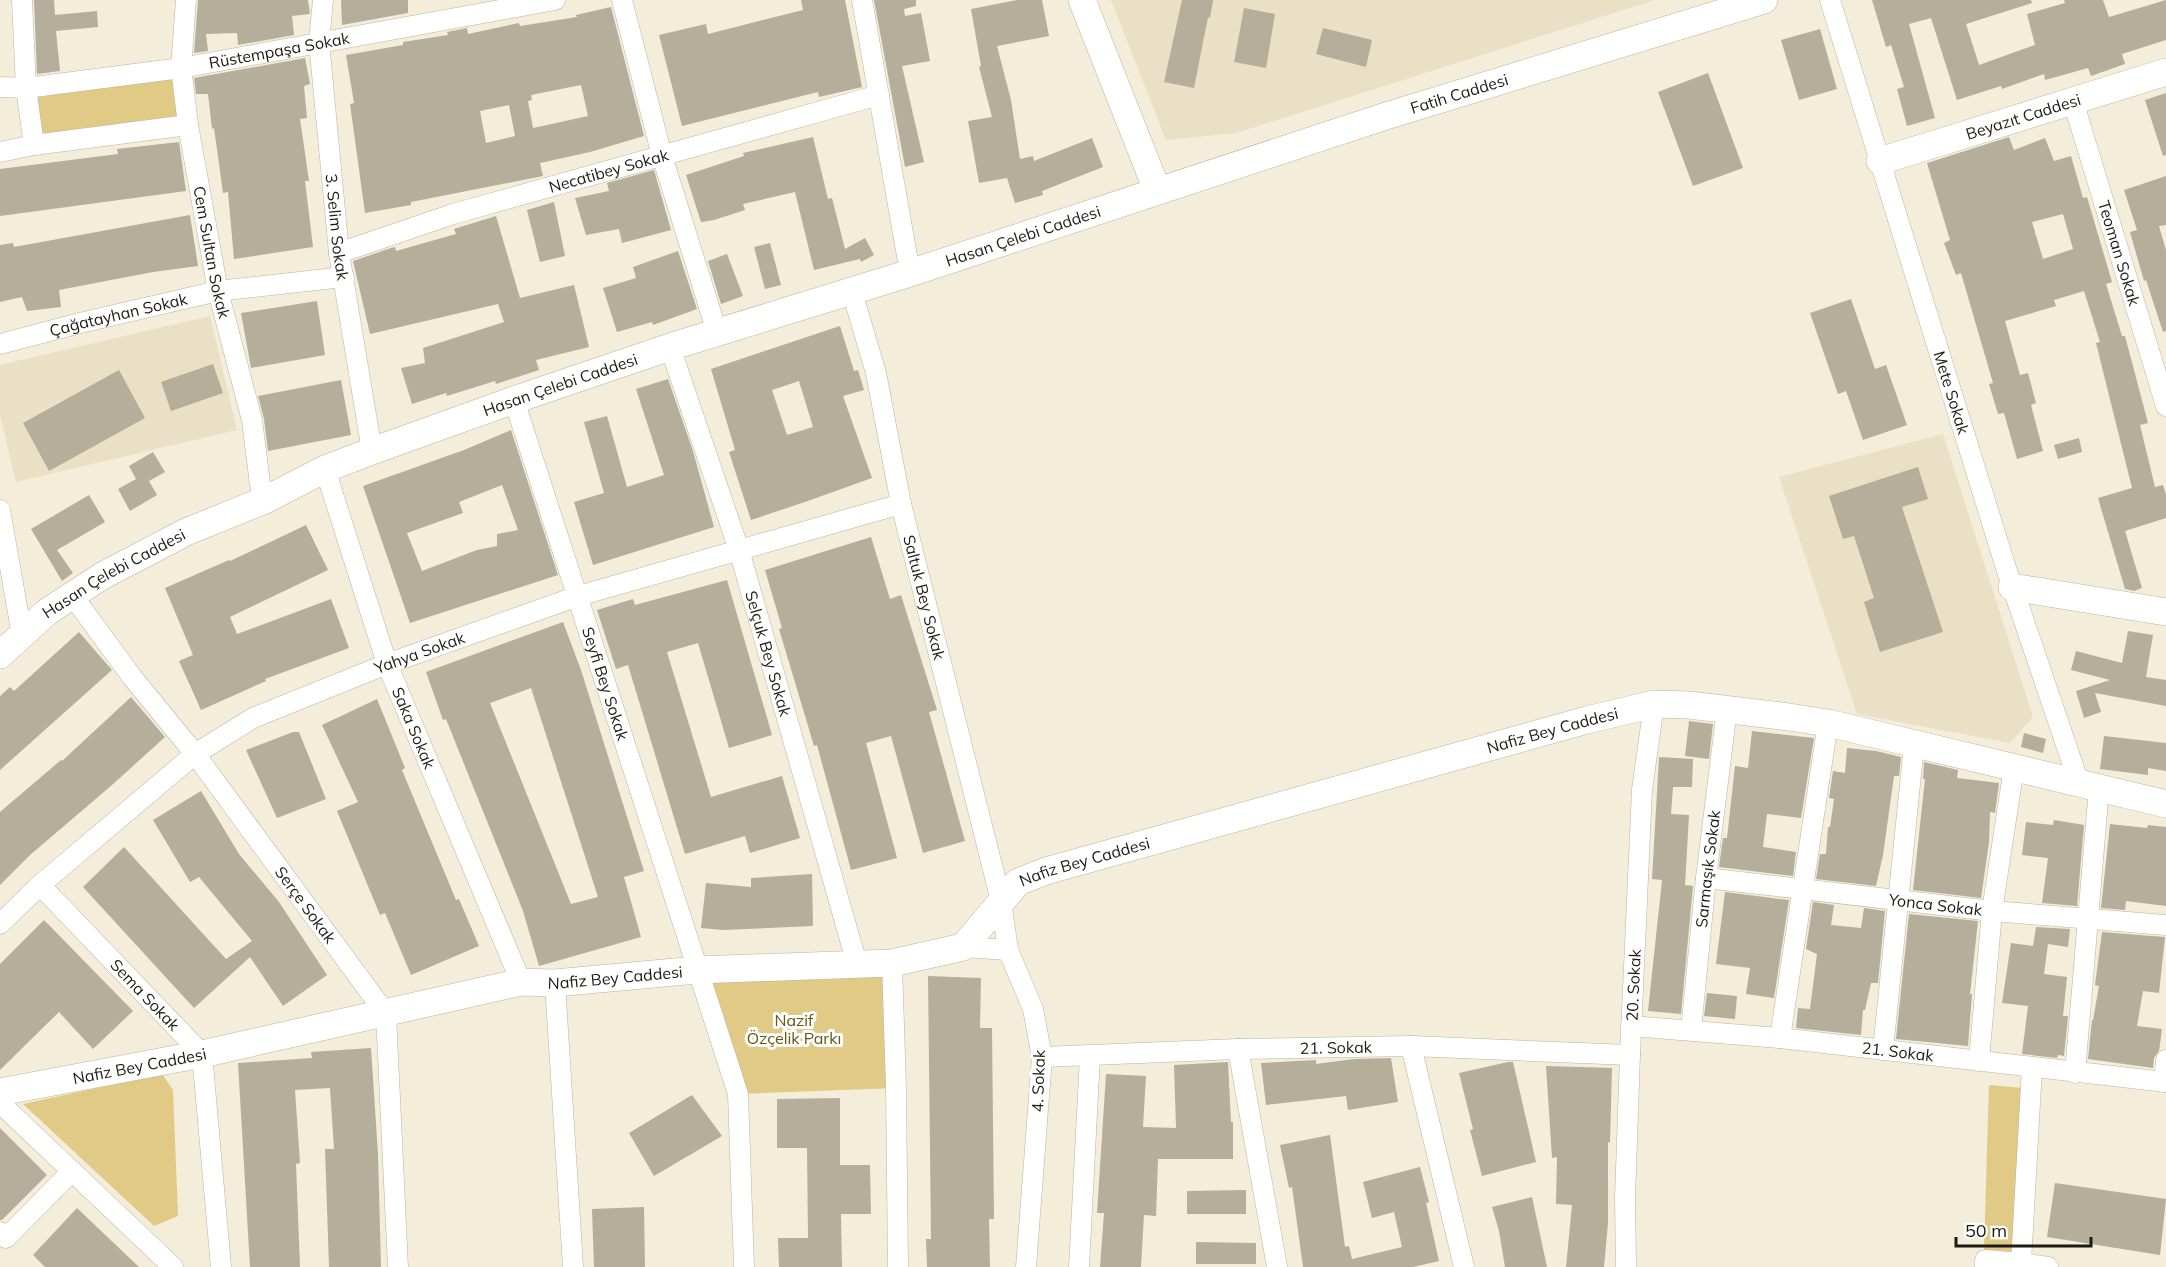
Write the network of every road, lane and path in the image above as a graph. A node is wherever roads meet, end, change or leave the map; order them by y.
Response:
1 (22, 0) edge
2 (186, 0) edge
3 (323, 0) edge
4 (555, 0) edge
5 (622, 0) edge
6 (862, 0) edge
7 (1082, 0) edge
8 (1764, 0) edge
9 (1830, 0) edge
10 (319, 42) junction
11 (181, 68) junction
12 (2166, 72) edge
13 (0, 87) edge
14 (26, 88) junction
15 (879, 95) junction
16 (2073, 101) junction
17 (188, 125) junction
18 (34, 145) junction
19 (0, 152) edge
20 (662, 156) junction
21 (1880, 161) junction
22 (1157, 190) junction
23 (339, 253) junction
24 (910, 273) junction
25 (344, 277) junction
26 (218, 291) junction
27 (852, 292) junction
28 (717, 333) junction
29 (0, 344) edge
30 (670, 347) junction
31 (514, 400) junction
32 (2166, 406) edge
33 (372, 451) junction
34 (326, 469) junction
35 (265, 500) junction
36 (901, 504) junction
37 (0, 510) edge
38 (739, 550) junction
39 (2012, 587) junction
40 (72, 595) junction
41 (578, 596) junction
42 (2166, 612) edge
43 (22, 635) junction
44 (0, 655) edge
45 (387, 664) junction
46 (1654, 704) junction
47 (1727, 709) junction
48 (1828, 723) junction
49 (1914, 745) junction
50 (195, 754) junction
51 (2014, 767) junction
52 (2089, 786) junction
53 (2166, 804) edge
54 (1706, 878) junction
55 (40, 885) junction
56 (1803, 890) junction
57 (1899, 900) junction
58 (1001, 902) junction
59 (1992, 911) junction
60 (2088, 918) junction
61 (0, 924) edge
62 (2166, 925) edge
63 (963, 946) junction
64 (1008, 950) junction
65 (892, 963) junction
66 (857, 964) junction
67 (697, 970) junction
68 (521, 982) junction
69 (555, 983) junction
70 (386, 1014) junction
71 (1631, 1026) junction
72 (1691, 1030) junction
73 (1780, 1038) junction
74 (1411, 1046) junction
75 (1238, 1049) junction
76 (1883, 1050) junction
77 (202, 1054) junction
78 (1630, 1055) junction
79 (1090, 1056) junction
80 (1042, 1057) junction
81 (2166, 1060) edge
82 (1979, 1061) junction
83 (2032, 1068) junction
84 (2075, 1073) junction
85 (2165, 1082) edge
86 (0, 1092) edge
87 (0, 1103) edge
88 (72, 1171) junction
89 (2, 1238) edge
90 (2021, 1263) junction
91 (1982, 1265) edge
92 (173, 1267) edge
93 (221, 1267) edge
94 (398, 1267) edge
95 (573, 1267) edge
96 (744, 1267) edge
97 (898, 1267) edge
98 (1026, 1267) edge
99 (1079, 1267) edge
100 (1277, 1267) edge
101 (1464, 1267) edge
102 (1626, 1267) edge
103 (2048, 1267) edge

1 - 14 street
2 - 11 street, Cem Sultan Sokak
3 - 10 street, 3. Selim Sokak
4 - 10 street, Rüstempaşa Sokak
5 - 20 street
6 - 15 street
7 - 22 street
8 - 22 street, Fatih Caddesi
9 - 21 street, Mete Sokak
10 - 11 street, Rüstempaşa Sokak
10 - 23 street, 3. Selim Sokak
11 - 14 street, Rüstempaşa Sokak
11 - 17 street, Cem Sultan Sokak
12 - 16 street, Beyazıt Caddesi
13 - 14 street, Rüstempaşa Sokak
14 - 18 street
15 - 20 street, Necatibey Sokak
15 - 24 street
16 - 21 street, Beyazıt Caddesi
16 - 32 street, Teoman Sokak
17 - 18 street
17 - 26 street, Cem Sultan Sokak
18 - 19 street
20 - 23 street, Necatibey Sokak
20 - 28 street
21 - 39 street, Mete Sokak
22 - 24 street, Hasan Çelebi Caddesi
23 - 25 street, 3. Selim Sokak
24 - 27 street, Hasan Çelebi Caddesi
25 - 26 street, Çağatayhan Sokak
25 - 33 street, 3. Selim Sokak
26 - 29 street, Çağatayhan Sokak
26 - 35 street, Cem Sultan Sokak
27 - 28 street, Hasan Çelebi Caddesi
27 - 36 street, Saltuk Bey Sokak
28 - 30 street, Hasan Çelebi Caddesi
30 - 31 street, Hasan Çelebi Caddesi
30 - 38 street, Selçuk Bey Sokak
31 - 33 street, Hasan Çelebi Caddesi
31 - 41 street, Seyfi Bey Sokak
33 - 34 street, Hasan Çelebi Caddesi
34 - 35 street, Hasan Çelebi Caddesi
34 - 45 street, Saka Sokak
35 - 40 street, Hasan Çelebi Caddesi
36 - 38 street, Yahya Sokak
36 - 58 street, Saltuk Bey Sokak
37 - 43 street
38 - 41 street, Yahya Sokak
38 - 66 street, Selçuk Bey Sokak
39 - 42 street
39 - 52 street, Mete Sokak
40 - 43 street, Hasan Çelebi Caddesi
40 - 50 street, Serçe Sokak
41 - 45 street, Yahya Sokak
41 - 67 street, Seyfi Bey Sokak
43 - 44 street, Hasan Çelebi Caddesi
45 - 50 street, Yahya Sokak
45 - 68 street, Saka Sokak
46 - 47 street, Nafiz Bey Caddesi
46 - 58 street, Nafiz Bey Caddesi
46 - 71 street, 20. Sokak
47 - 48 street, Nafiz Bey Caddesi
47 - 54 street, Sarmaşık Sokak
48 - 49 street, Nafiz Bey Caddesi
48 - 56 street
49 - 51 street, Nafiz Bey Caddesi
49 - 57 street
50 - 55 street, Yahya Sokak
50 - 70 street, Serçe Sokak
51 - 52 street, Nafiz Bey Caddesi
51 - 59 street
52 - 53 street, Nafiz Bey Caddesi
52 - 60 street
54 - 56 street, Yonca Sokak
54 - 72 street, Sarmaşık Sokak
55 - 61 street, Yahya Sokak
55 - 77 street, Sema Sokak
56 - 57 street, Yonca Sokak
56 - 73 street
57 - 59 street, Yonca Sokak
57 - 76 street
58 - 63 street, Nafiz Bey Caddesi
58 - 64 street, 4. Sokak
59 - 60 street, Yonca Sokak
59 - 82 street
60 - 62 street, Yonca Sokak
60 - 84 street
63 - 64 street
63 - 65 street, Nafiz Bey Caddesi
64 - 80 street, 4. Sokak
65 - 66 street, Nafiz Bey Caddesi
65 - 97 street
66 - 67 street, Nafiz Bey Caddesi
67 - 69 street, Nafiz Bey Caddesi
67 - 96 street, Seyfi Bey Sokak
68 - 69 street, Nafiz Bey Caddesi
68 - 70 street, Nafiz Bey Caddesi
69 - 95 street
70 - 77 street, Nafiz Bey Caddesi
70 - 94 street
71 - 72 street, 21. Sokak
71 - 78 street, 20. Sokak
72 - 73 street, 21. Sokak
73 - 76 street, 21. Sokak
74 - 75 street, 21. Sokak
74 - 78 street, 21. Sokak
74 - 101 street
75 - 79 street, 21. Sokak
75 - 100 street
76 - 82 street, 21. Sokak
77 - 86 street, Nafiz Bey Caddesi
77 - 93 street
78 - 102 street, 20. Sokak
79 - 80 street, 21. Sokak
79 - 99 street
80 - 98 street, 4. Sokak
81 - 85 street
82 - 83 street, 21. Sokak
83 - 84 street, 21. Sokak
83 - 90 street
84 - 85 street, 21. Sokak
87 - 88 street
88 - 89 street
88 - 92 street
90 - 91 street
90 - 103 street

